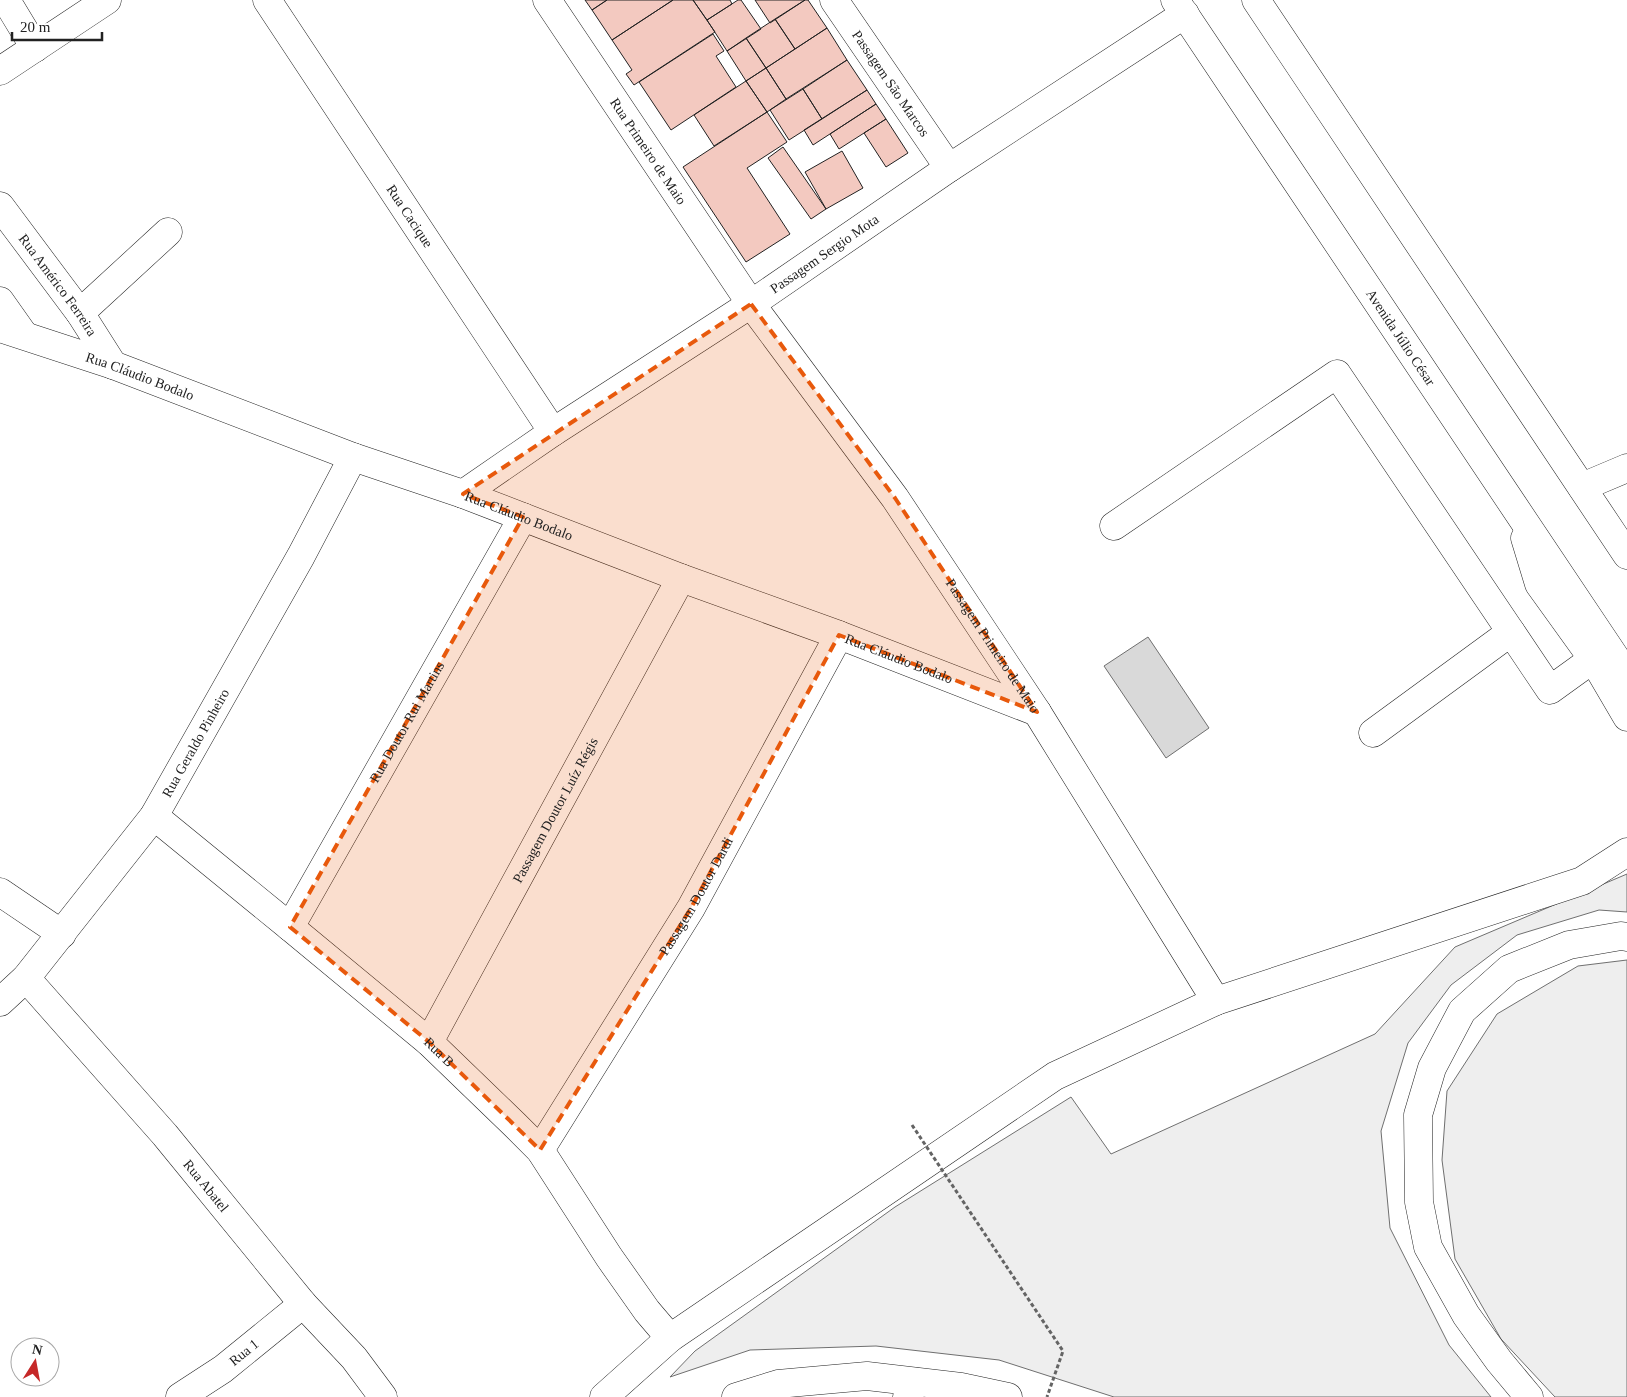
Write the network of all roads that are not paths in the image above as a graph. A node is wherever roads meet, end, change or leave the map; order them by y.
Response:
1 (6, 0) edge
2 (107, 0) edge
3 (268, 0) edge
4 (547, 0) edge
5 (834, 0) edge
6 (1256, 0) edge
7 (1180, 7) edge
8 (35, 48) junction
9 (0, 71) edge
10 (949, 168) junction
11 (0, 206) edge
12 (168, 232) dead end
13 (0, 300) edge
14 (750, 304) junction
15 (80, 314) junction
16 (12, 331) edge
17 (113, 366) junction
18 (554, 432) junction
19 (353, 457) junction
20 (1627, 468) edge
21 (1582, 487) junction
22 (463, 494) junction
23 (1516, 510) junction
24 (523, 517) junction
25 (1114, 526) dead end
26 (1619, 537) edge
27 (1627, 556) edge
28 (681, 578) junction
29 (1511, 632) junction
30 (840, 635) junction
31 (1593, 659) junction
32 (1627, 675) edge
33 (1037, 712) junction
34 (1627, 717) edge
35 (1373, 733) dead end
36 (154, 816) junction
37 (1627, 852) edge
38 (0, 892) edge
39 (290, 926) junction
40 (62, 934) junction
41 (1627, 937) edge
42 (26, 978) junction
43 (1216, 1001) junction
44 (0, 1002) edge
45 (429, 1042) junction
46 (540, 1150) junction
47 (303, 1304) junction
48 (670, 1338) junction
49 (912, 1389) edge
50 (970, 1392) edge
51 (180, 1397) edge
52 (383, 1397) edge
53 (604, 1397) edge
54 (736, 1397) edge
55 (1008, 1397) edge
56 (1529, 1397) edge

1 - 8 street
2 - 8 street
3 - 18 street, Rua Cacique
4 - 14 street, Rua Primeiro de Maio
5 - 10 street, Passagem São Marcos
6 - 21 street
7 - 10 street, Passagem Sergio Mota
7 - 23 street, Avenida Júlio César
8 - 9 street
10 - 14 street, Passagem Sergio Mota
11 - 15 street, Rua Américo Ferreira
12 - 15 street
13 - 16 street
14 - 18 street, Passagem Sergio Mota
14 - 33 street, Passagem Primeiro de Maio
15 - 17 street, Rua Américo Ferreira
16 - 17 street, Rua Cláudio Bodalo
17 - 19 street, Rua Cláudio Bodalo
18 - 22 street, Passagem Sergio Mota
19 - 22 street, Rua Cláudio Bodalo
19 - 36 street, Rua Geraldo Pinheiro
20 - 21 street
21 - 26 street
22 - 24 street, Rua Cláudio Bodalo
23 - 31 street
23 - 32 street, Avenida Júlio César
24 - 28 street, Rua Cláudio Bodalo
24 - 39 street, Rua Doutor Rui Martins
25 - 29 street
26 - 27 street
28 - 30 street, Rua Cláudio Bodalo
28 - 45 street, Passagem Doutor Luíz Régis
29 - 31 street
29 - 35 street
30 - 33 street, Rua Cláudio Bodalo
30 - 46 street, Passagem Doutor Dardi
31 - 34 street
33 - 43 street, Passagem Primeiro de Maio
36 - 39 street, Rua B
36 - 40 street, Rua Geraldo Pinheiro
37 - 43 street
38 - 40 street
39 - 45 street, Rua B
40 - 42 street, Rua Geraldo Pinheiro
41 - 56 street
42 - 44 street, Rua Geraldo Pinheiro
42 - 47 street, Rua Abatel
43 - 48 street
45 - 46 street, Rua B
46 - 48 street, Rua B
47 - 51 street, Rua 1
47 - 52 street, Rua Abatel
48 - 53 street
49 - 50 street
49 - 54 street
50 - 55 street

